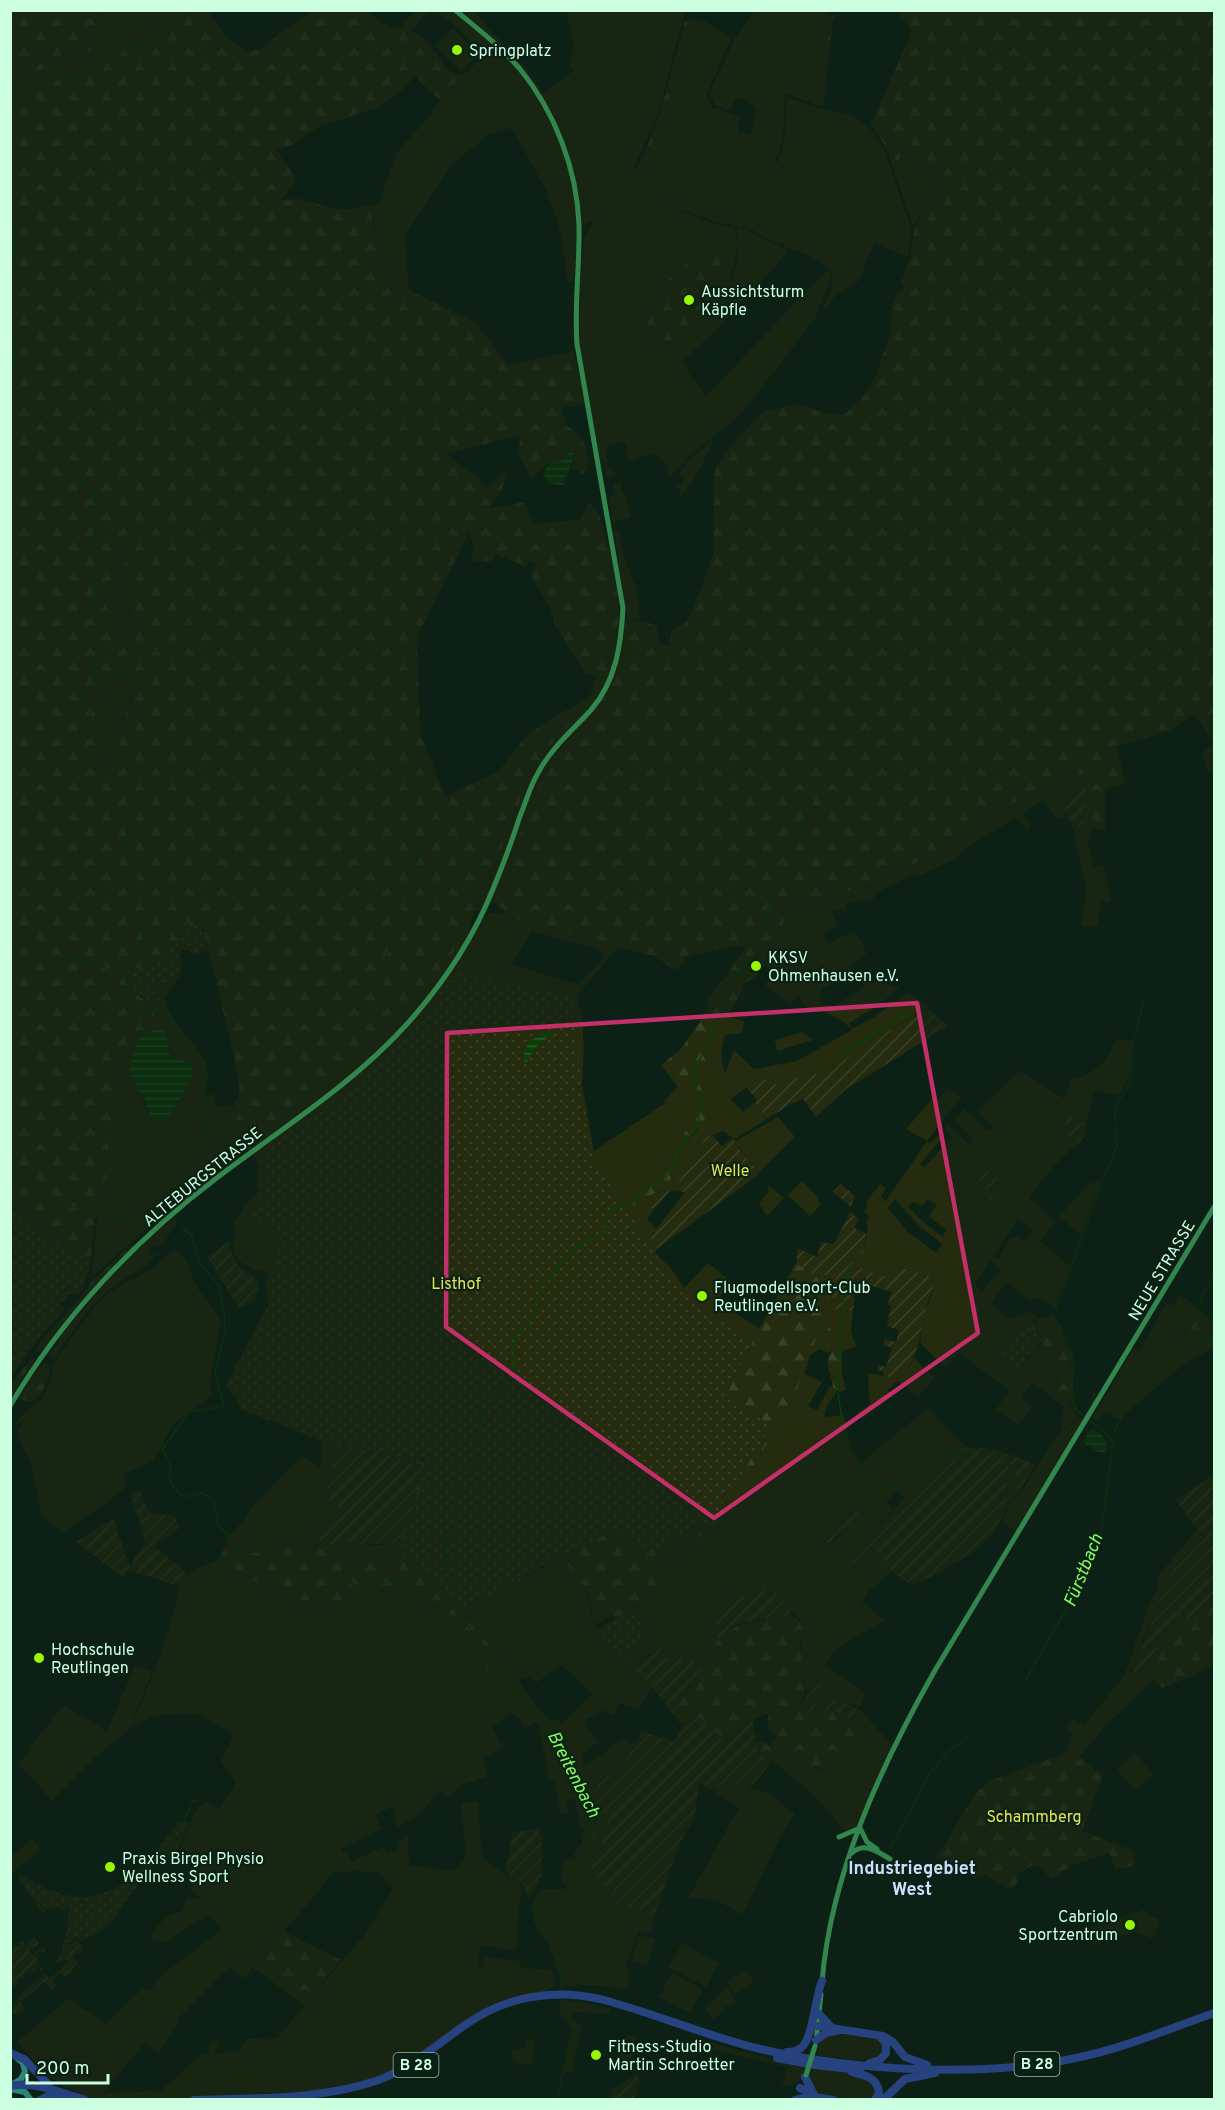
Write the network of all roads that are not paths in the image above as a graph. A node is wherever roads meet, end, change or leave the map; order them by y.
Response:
1 (455, 10) edge
2 (1215, 1207) edge
3 (11, 1405) edge
4 (860, 1828) junction
5 (853, 1848) junction
6 (851, 1854) junction
7 (822, 1981) junction
8 (569, 1996) junction
9 (539, 1997) junction
10 (1215, 2013) edge
11 (819, 2014) junction
12 (1215, 2018) edge
13 (818, 2026) junction
14 (832, 2028) junction
15 (843, 2030) junction
16 (876, 2035) junction
17 (815, 2043) junction
18 (780, 2053) junction
19 (10, 2055) edge
20 (852, 2064) junction
21 (842, 2069) junction
22 (938, 2071) junction
23 (806, 2076) junction
24 (10, 2087) edge
25 (60, 2093) junction
26 (798, 2093) edge
27 (815, 2096) junction
28 (31, 2100) edge
29 (40, 2100) edge
30 (73, 2100) edge
31 (85, 2100) edge
32 (194, 2100) edge
33 (281, 2100) edge
34 (833, 2100) edge
35 (875, 2100) edge
36 (884, 2100) edge

1 - 3 main road, ALTEBURGSTRASSE
2 - 4 main road, NEUE STRASSE
4 - 5 main road, NEUE STRASSE
4 - 5 main road
4 - 6 main road
5 - 6 main road, NEUE STRASSE
6 - 7 main road, NEUE STRASSE
7 - 11 main road, NEUE STRASSE
7 - 18 highway
8 - 9 highway, B 28
8 - 18 highway, B 28
8 - 21 highway, B 28
9 - 32 highway, B 28
9 - 33 highway, B 28
10 - 22 highway, B 28
11 - 13 main road, NEUE STRASSE
11 - 14 highway
12 - 22 highway, B 28
13 - 14 highway, B 28
13 - 17 main road, NEUE STRASSE
14 - 15 highway, B 28
15 - 16 highway, B 28
15 - 17 highway, B 28
16 - 20 highway, B 28
16 - 22 highway, B 28
17 - 23 main road, NEUE STRASSE, bridge
18 - 20 highway, B 28
19 - 24 main road
19 - 25 highway
20 - 22 highway, B 28
21 - 22 highway, B 28
21 - 35 highway
22 - 36 highway, B 28
23 - 26 main road, NEUE STRASSE
23 - 27 highway
24 - 25 highway
24 - 28 main road
25 - 29 highway
25 - 30 highway
25 - 31 highway
26 - 27 highway
27 - 34 highway

